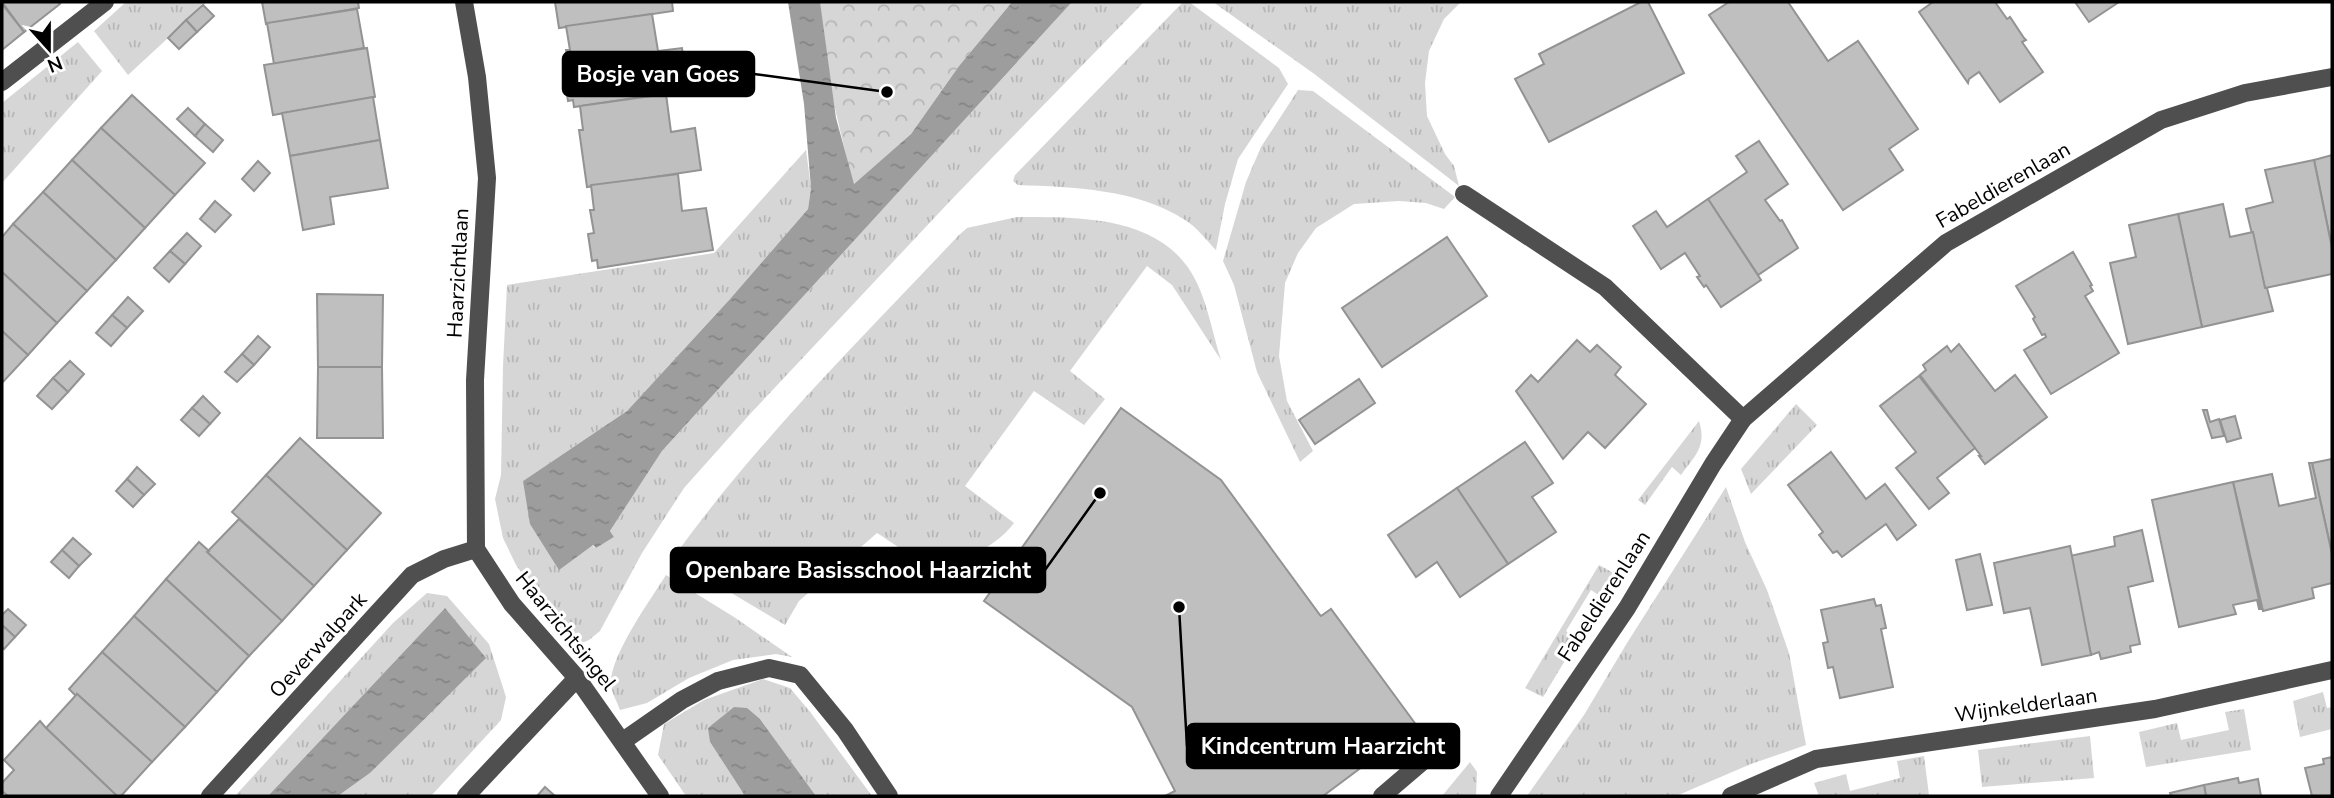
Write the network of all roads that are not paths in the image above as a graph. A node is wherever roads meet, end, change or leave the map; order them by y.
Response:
1 (105, 2) edge
2 (464, 2) edge
3 (2332, 77) edge
4 (2, 82) edge
5 (1464, 194) dead end
6 (1743, 419) junction
7 (475, 550) junction
8 (2332, 670) edge
9 (577, 678) junction
10 (623, 741) junction
11 (1436, 750) dead end
12 (210, 796) edge
13 (466, 796) edge
14 (660, 796) edge
15 (889, 796) edge
16 (1382, 796) edge
17 (1499, 796) edge
18 (1731, 796) edge

1 - 4 street
2 - 7 street, Haarzichtlaan
3 - 6 street, Fabeldierenlaan
5 - 6 street
6 - 17 street, Fabeldierenlaan
7 - 9 street, Haarzichtsingel
7 - 12 street, Oeverwalpark
8 - 18 street, Wijnkelderlaan
9 - 10 street, Haarzichtsingel
9 - 13 street
10 - 14 street, Haarzichtsingel
10 - 15 street
11 - 16 street

